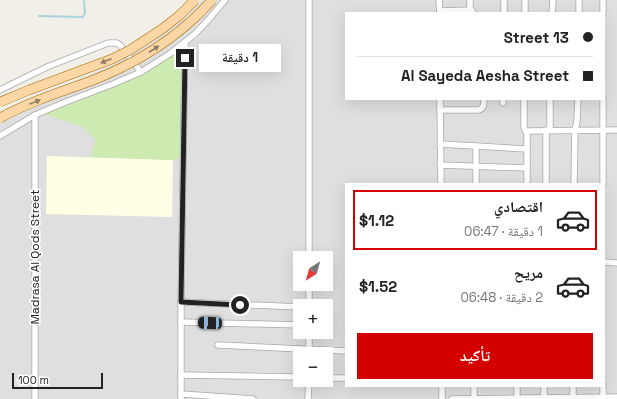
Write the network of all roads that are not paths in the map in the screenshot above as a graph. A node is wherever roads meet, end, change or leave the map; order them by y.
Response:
1 (195, 0) edge
2 (212, 0) edge
3 (225, 0) edge
4 (309, 0) edge
5 (440, 0) edge
6 (470, 0) edge
7 (504, 0) edge
8 (525, 0) edge
9 (553, 0) edge
10 (579, 0) edge
11 (603, 0) edge
12 (440, 12) edge
13 (472, 12) edge
14 (504, 12) edge
15 (525, 12) edge
16 (552, 12) edge
17 (579, 12) edge
18 (603, 12) edge
19 (185, 42) junction
20 (141, 72) junction
21 (0, 90) edge
22 (440, 100) edge
23 (484, 100) edge
24 (524, 100) edge
25 (550, 100) edge
26 (578, 100) edge
27 (603, 100) edge
28 (0, 102) edge
29 (440, 110) junction
30 (35, 115) junction
31 (0, 118) edge
32 (526, 130) junction
33 (548, 130) junction
34 (575, 130) junction
35 (603, 130) junction
36 (617, 130) edge
37 (0, 136) edge
38 (440, 144) junction
39 (476, 146) junction
40 (527, 149) junction
41 (440, 165) junction
42 (476, 166) junction
43 (527, 168) junction
44 (441, 183) edge
45 (476, 183) edge
46 (527, 183) edge
47 (546, 183) edge
48 (574, 183) edge
49 (603, 183) edge
50 (309, 251) edge
51 (605, 262) edge
52 (617, 262) edge
53 (181, 302) junction
54 (293, 307) edge
55 (181, 322) junction
56 (293, 325) edge
57 (218, 345) dead end
58 (293, 351) edge
59 (333, 351) edge
60 (345, 351) edge
61 (181, 375) junction
62 (293, 377) edge
63 (333, 378) edge
64 (345, 378) edge
65 (309, 387) edge
66 (442, 387) edge
67 (474, 387) edge
68 (516, 387) edge
69 (544, 387) edge
70 (573, 387) edge
71 (603, 387) edge
72 (180, 397) edge
73 (617, 397) edge
74 (516, 398) edge
75 (544, 398) junction
76 (553, 398) edge
77 (575, 398) edge
78 (601, 398) edge
79 (35, 399) edge
80 (253, 399) edge
81 (308, 399) edge
82 (442, 399) edge
83 (452, 399) edge
84 (456, 399) edge
85 (474, 399) edge
86 (504, 399) edge

1 -> 28 main road, bridge
31 -> 2 main road, bridge
3 - 19 street
4 - 50 street
5 - 12 street
6 - 13 street
7 - 14 street
8 - 15 street
9 - 16 street
10 - 17 street
11 - 18 street
12 - 13 street
19 - 20 street
19 - 53 street
20 - 21 street
20 - 30 street
22 - 29 street
23 - 29 street
24 - 32 street
25 - 33 street
26 - 34 street
27 - 35 street
29 - 38 street
30 - 37 street
30 - 79 street, Madrasa Al Qods Street
32 - 33 street
32 - 40 street
33 - 34 street
33 - 47 street
34 - 35 street
34 - 48 street
35 - 36 street
35 - 49 street
38 - 39 street
38 - 41 street
39 - 40 street
39 - 42 street
40 - 43 street
41 - 42 street
41 - 44 street
42 - 43 street
42 - 45 street
43 - 46 street
51 - 52 street
53 - 54 street
53 - 55 street
55 - 56 street
55 - 61 street
57 - 58 street
59 - 60 street
61 - 62 street
61 - 72 street
63 - 64 street
65 - 81 street
66 - 82 street
67 - 85 street
68 - 74 street
69 - 75 street
70 - 77 street
71 - 78 street
72 - 80 street
73 - 78 street
74 - 75 street
74 - 86 street
75 - 76 street
76 - 77 street
77 - 78 street
83 - 84 street
84 - 85 street
85 - 86 street

